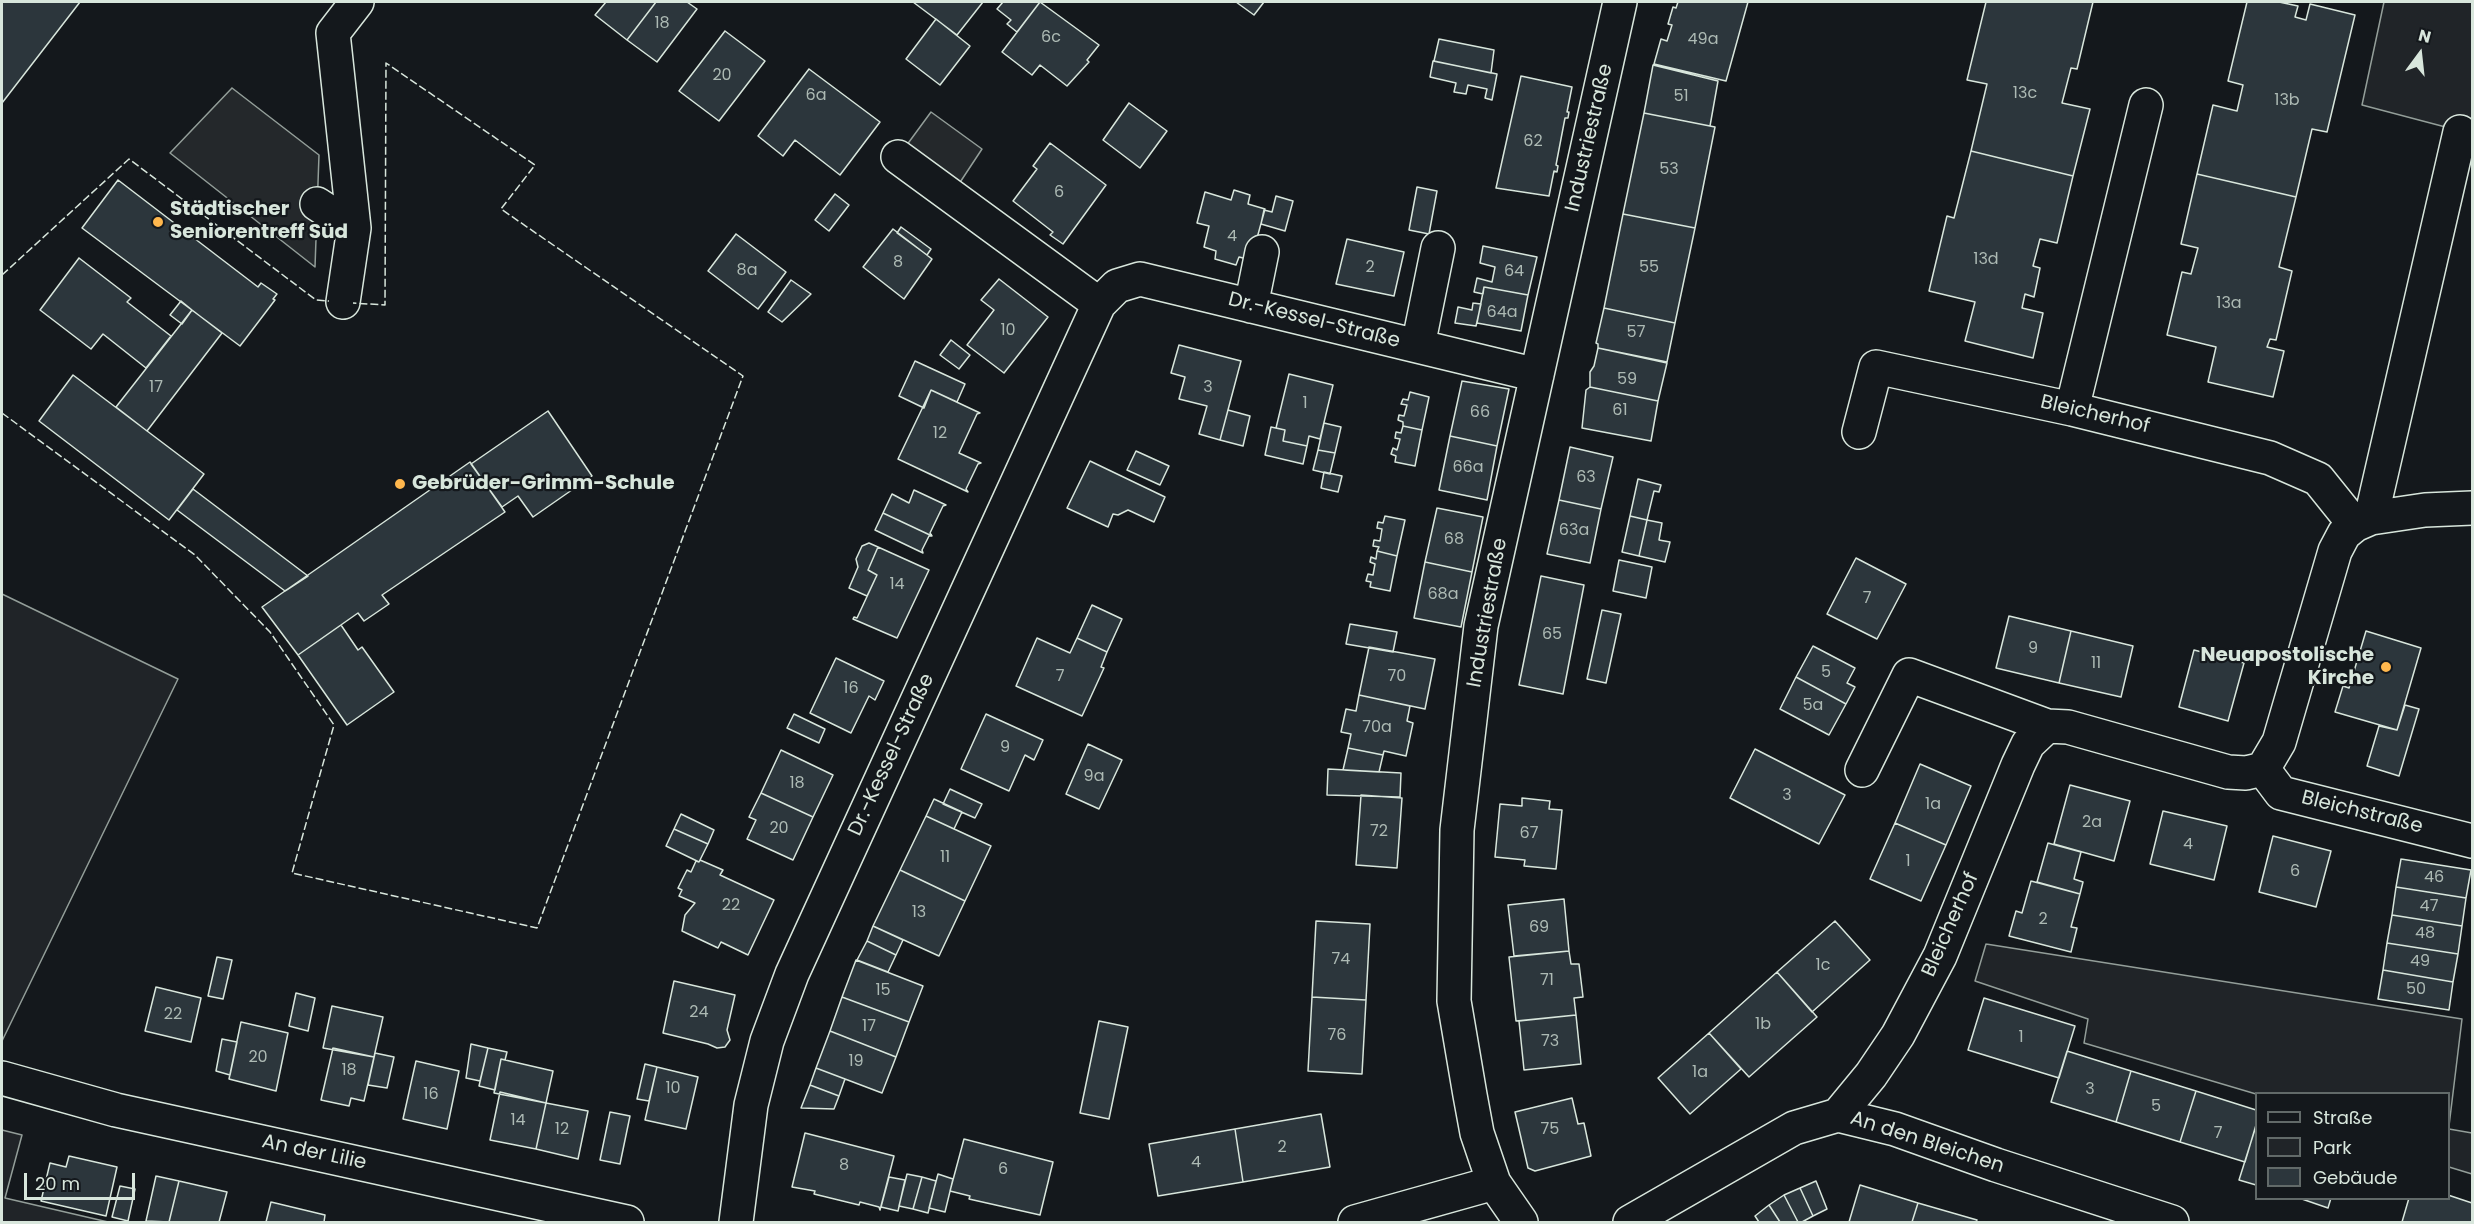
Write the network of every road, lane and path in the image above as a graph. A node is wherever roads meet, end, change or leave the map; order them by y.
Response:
1 (357, 2) edge
2 (1620, 2) edge
3 (2146, 105) dead end
4 (2460, 132) dead end
5 (898, 157) dead end
6 (317, 204) dead end
7 (354, 228) junction
8 (1438, 248) dead end
9 (1262, 252) dead end
10 (342, 302) dead end
11 (1099, 304) junction
12 (1251, 306) junction
13 (1418, 346) junction
14 (1537, 375) junction
15 (2072, 409) junction
16 (1858, 432) dead end
17 (2472, 507) edge
18 (2363, 521) junction
19 (2047, 726) junction
20 (2263, 769) junction
21 (1862, 770) dead end
22 (2472, 841) edge
23 (2, 1078) edge
24 (1838, 1115) junction
25 (1494, 1183) junction
26 (1401, 1216) edge
27 (627, 1222) edge
28 (736, 1222) edge
29 (1354, 1222) edge
30 (1521, 1222) edge
31 (1630, 1222) edge
32 (2172, 1222) edge

1 - 7 street
2 - 14 street, Industriestraße
3 - 15 street
4 - 18 street
5 - 11 street
6 - 7 street
7 - 10 street
8 - 13 street
9 - 12 street
11 - 12 street, Dr.-Kessel-Straße
11 - 28 street, Dr.-Kessel-Straße
12 - 13 street, Dr.-Kessel-Straße
13 - 14 street, Dr.-Kessel-Straße
14 - 25 street, Industriestraße
15 - 16 street, Bleicherhof
15 - 18 street, Bleicherhof
17 - 18 street
18 - 20 street
19 - 20 street
19 - 21 street
19 - 24 street, Bleicherhof
20 - 22 street, Bleichstraße
23 - 27 street, An der Lilie
24 - 31 street, An den Bleichen
24 - 32 street, An den Bleichen
25 - 26 street
25 - 30 street, Industriestraße
26 - 29 street

